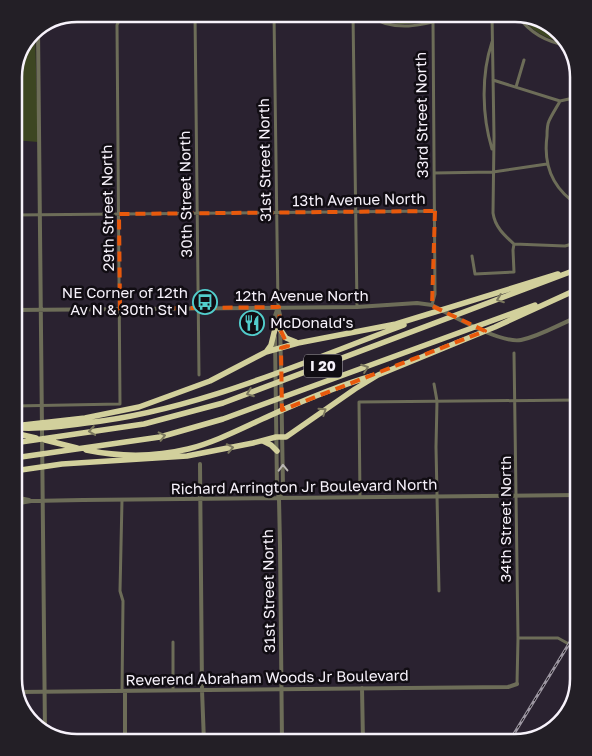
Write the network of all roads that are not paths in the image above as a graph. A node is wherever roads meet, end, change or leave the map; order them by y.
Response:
1 (118, 22) edge
2 (196, 22) edge
3 (274, 22) edge
4 (433, 22) edge
5 (353, 23) edge
6 (385, 23) edge
7 (429, 23) edge
8 (492, 23) edge
9 (524, 24) edge
10 (38, 39) edge
11 (492, 40) junction
12 (558, 43) edge
13 (524, 60) dead end
14 (493, 80) junction
15 (516, 87) junction
16 (570, 98) edge
17 (560, 100) junction
18 (493, 152) junction
19 (547, 164) junction
20 (493, 172) junction
21 (434, 173) junction
22 (570, 200) edge
23 (435, 211) junction
24 (277, 212) junction
25 (356, 212) junction
26 (197, 213) junction
27 (119, 214) junction
28 (23, 215) edge
29 (40, 215) junction
30 (514, 244) junction
31 (570, 245) edge
32 (472, 256) dead end
33 (570, 271) edge
34 (570, 272) edge
35 (570, 292) edge
36 (570, 292) edge
37 (481, 296) junction
38 (434, 306) junction
39 (278, 307) junction
40 (357, 307) junction
41 (198, 308) junction
42 (120, 309) junction
43 (23, 310) edge
44 (41, 310) junction
45 (570, 320) edge
46 (277, 329) junction
47 (298, 343) junction
48 (278, 348) junction
49 (266, 352) junction
50 (514, 353) dead end
51 (388, 371) junction
52 (199, 375) dead end
53 (434, 384) dead end
54 (515, 400) junction
55 (570, 400) edge
56 (437, 401) junction
57 (42, 405) junction
58 (22, 406) edge
59 (22, 426) edge
60 (22, 428) edge
61 (22, 435) edge
62 (279, 437) junction
63 (263, 441) junction
64 (22, 442) edge
65 (276, 451) junction
66 (27, 456) junction
67 (22, 457) edge
68 (22, 458) edge
69 (200, 464) dead end
70 (22, 470) edge
71 (570, 495) edge
72 (516, 496) junction
73 (360, 497) junction
74 (438, 497) junction
75 (22, 499) edge
76 (200, 499) junction
77 (279, 499) junction
78 (122, 500) junction
79 (31, 501) junction
80 (43, 501) junction
81 (22, 503) edge
82 (439, 591) dead end
83 (518, 638) junction
84 (173, 642) dead end
85 (567, 643) dead end
86 (517, 684) joint
87 (362, 688) junction
88 (281, 689) junction
89 (173, 690) junction
90 (202, 690) junction
91 (45, 691) junction
92 (123, 691) junction
93 (24, 692) edge
94 (45, 723) edge
95 (125, 734) edge
96 (204, 734) edge
97 (282, 734) edge
98 (363, 734) edge

1 - 27 street, 29th Street North
2 - 26 street, 30th Street North
3 - 24 street, 31st Street North
4 - 21 street, 33rd Street North
5 - 25 street
6 - 7 street
8 - 11 street
9 - 12 street
10 - 29 street
11 - 14 street
11 - 18 street
13 - 15 street
14 - 15 street
14 - 18 street
15 - 17 street
16 - 17 street
17 - 19 street
18 - 20 street
19 - 20 street
19 - 22 street
20 - 21 street
20 - 30 street
21 - 23 street, 33rd Street North
23 - 25 street, 13th Avenue North
23 - 38 street, 33rd Street North
24 - 25 street, 13th Avenue North
24 - 26 street, 13th Avenue North
24 - 39 street, 31st Street North
25 - 40 street
26 - 27 street, 13th Avenue North
26 - 41 street, 30th Street North
27 - 29 street, 13th Avenue North
27 - 42 street, 29th Street North
28 - 29 street, 13th Avenue North
29 - 44 street
30 - 31 street
30 - 32 street
33 - 37 highway
34 -> 64 highway, I 20
35 - 51 highway
66 -> 36 highway, I 20
37 - 47 highway
37 - 60 highway
38 - 40 street, 12th Avenue North
38 - 45 street, 12th Avenue North
39 - 40 street, 12th Avenue North
39 - 41 street, 12th Avenue North
39 - 46 street, 31st Street North
41 - 42 street, 12th Avenue North
41 - 52 street, 30th Street North
42 - 44 street, 12th Avenue North
42 - 57 street, 29th Street North
43 - 44 street, 12th Avenue North
44 - 57 street
46 - 47 highway
46 - 48 street, 31st Street North
46 - 49 highway
47 - 48 highway
48 - 49 highway
48 - 62 street, 31st Street North
48 - 62 street, 31st Street North
49 - 59 highway
50 - 54 street, 34th Street North
51 - 61 highway
62 -> 51 highway
53 - 56 street
54 - 55 street
54 - 56 street
54 - 72 street, 34th Street North
56 - 73 street
56 - 74 street
57 - 58 street
57 - 80 street
62 - 63 highway
62 - 65 street, 31st Street North
77 -> 62 street, 31st Street North
63 - 65 highway
70 -> 63 highway
65 - 77 street, 31st Street North
66 - 67 highway, I 20
66 - 68 highway
69 - 76 street
71 - 72 street, Richard Arrington Jr Boulevard North
72 - 74 street, Richard Arrington Jr Boulevard North
72 - 83 street, 34th Street North
73 - 74 street, Richard Arrington Jr Boulevard North
73 - 77 street, Richard Arrington Jr Boulevard North
74 - 82 street
75 - 79 street, Richard Arrington Jr Boulevard North
76 - 77 street, Richard Arrington Jr Boulevard North
76 - 78 street, Richard Arrington Jr Boulevard North
76 - 90 street
77 - 88 street, 31st Street North
78 - 80 street, Richard Arrington Jr Boulevard North
78 - 92 street
79 - 80 street, Richard Arrington Jr Boulevard North
79 - 81 street, Richard Arrington Jr Boulevard North
80 - 91 street
83 - 85 street
83 - 86 street, 34th Street North
84 - 89 street
86 - 87 street, Reverend Abraham Woods Jr Boulevard
87 - 88 street, Reverend Abraham Woods Jr Boulevard
87 - 98 street
88 - 90 street, Reverend Abraham Woods Jr Boulevard
88 - 97 street, 31st Street North
89 - 90 street, Reverend Abraham Woods Jr Boulevard
89 - 92 street, Reverend Abraham Woods Jr Boulevard
90 - 96 street
91 - 92 street, Reverend Abraham Woods Jr Boulevard
91 - 93 street, Reverend Abraham Woods Jr Boulevard
91 - 94 street
92 - 95 street

